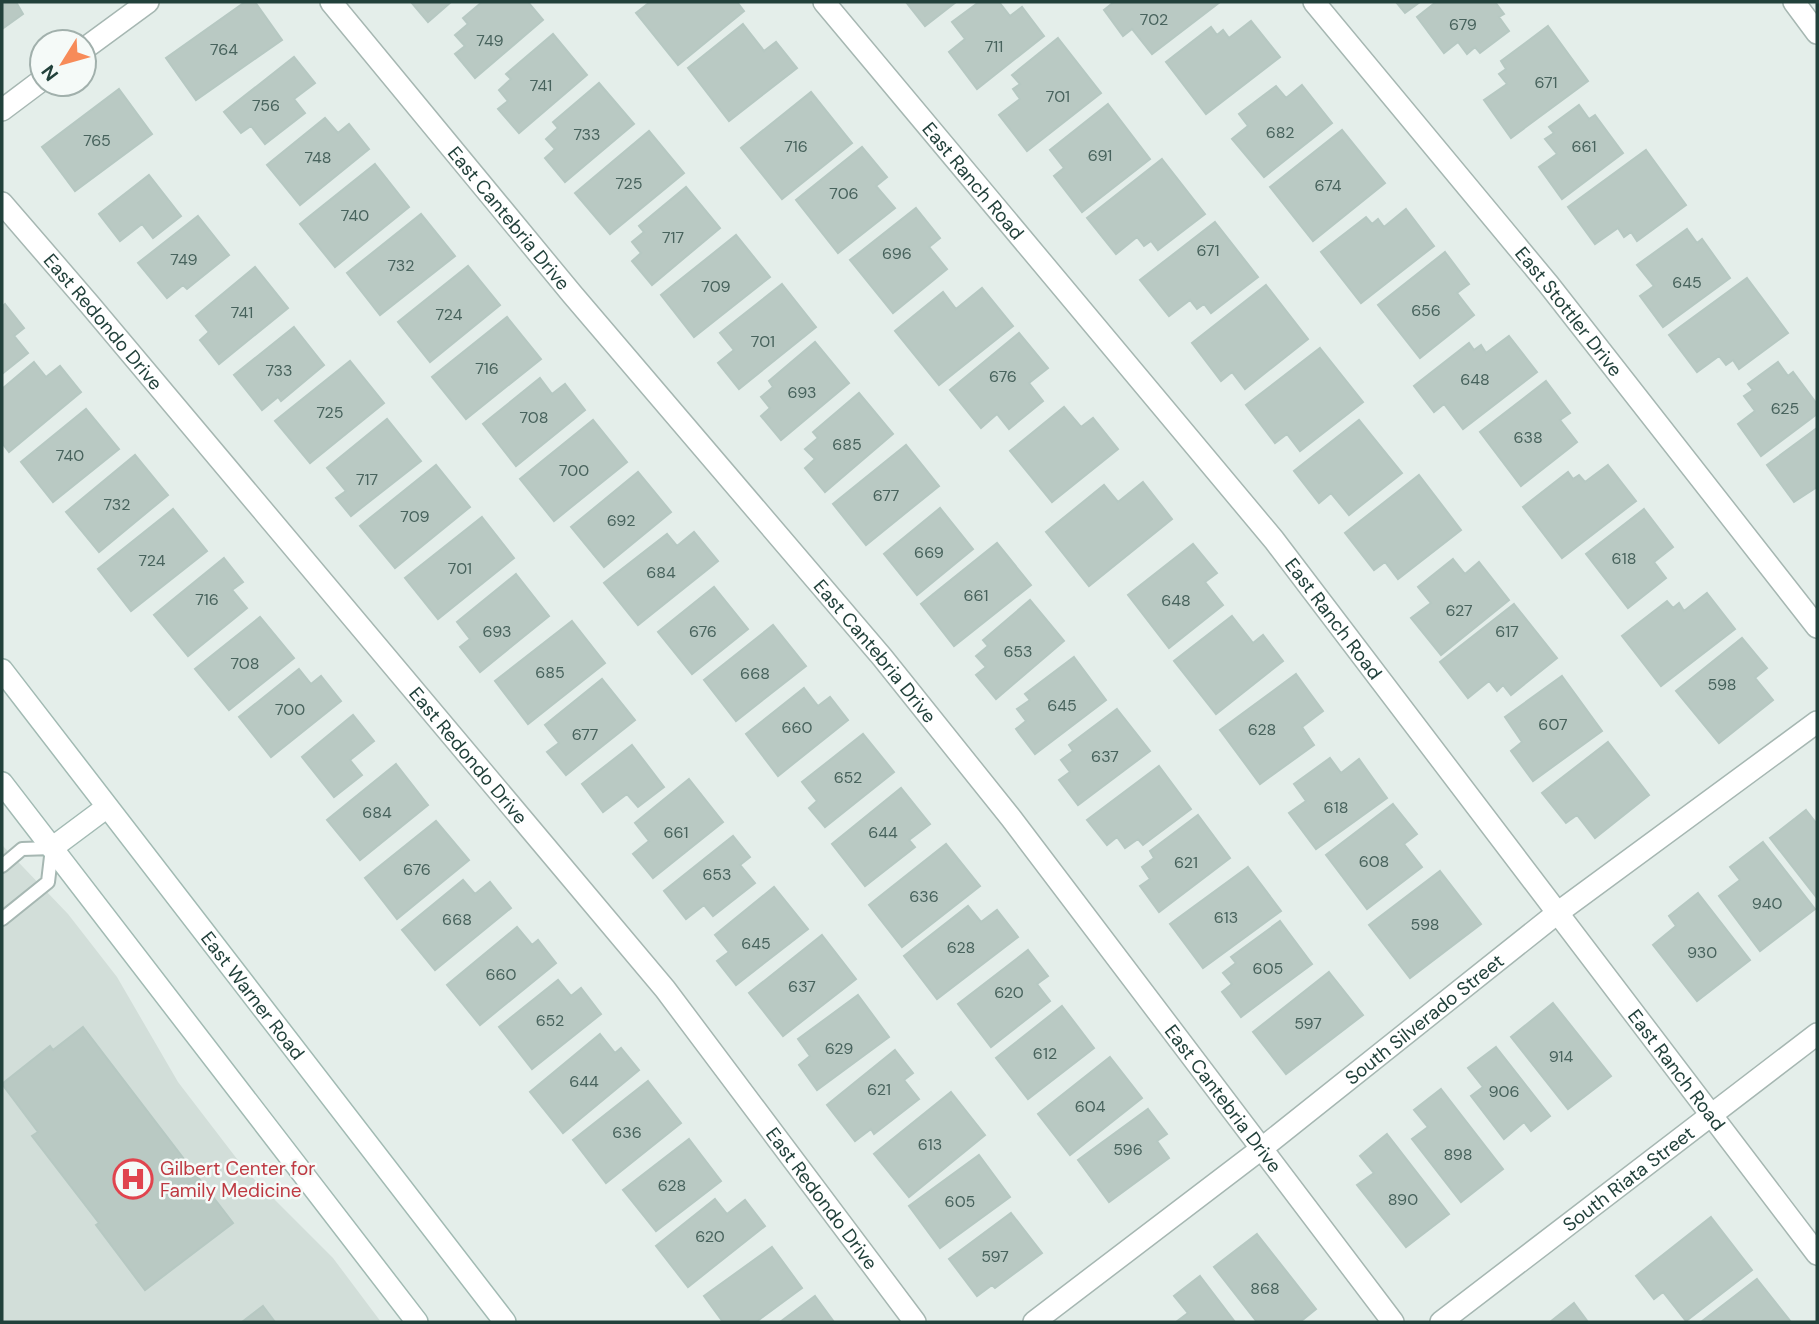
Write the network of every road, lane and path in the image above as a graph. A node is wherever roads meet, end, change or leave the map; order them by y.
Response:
1 (148, 2) edge
2 (331, 2) edge
3 (824, 2) edge
4 (1314, 2) edge
5 (1794, 2) edge
6 (1817, 33) edge
7 (98, 39) edge
8 (28, 90) edge
9 (2, 110) edge
10 (2, 203) edge
11 (1817, 628) edge
12 (2, 670) edge
13 (1817, 722) edge
14 (2, 783) edge
15 (107, 807) junction
16 (52, 848) junction
17 (2, 866) edge
18 (1556, 914) junction
19 (2, 919) edge
20 (1817, 1034) edge
21 (1712, 1115) junction
22 (1261, 1149) junction
23 (1817, 1254) edge
24 (417, 1322) edge
25 (505, 1322) edge
26 (915, 1322) edge
27 (1034, 1322) edge
28 (1393, 1322) edge
29 (1441, 1322) edge

1 - 7 street
2 - 22 street, East Cantebria Drive
3 - 18 street, East Ranch Road
4 - 11 street, East Stottler Drive
5 - 6 street
8 - 9 street
10 - 26 street, East Redondo Drive
12 - 15 street, East Warner Road
13 - 18 street, South Silverado Street
14 - 16 street
15 - 16 street
15 - 25 street, East Warner Road
16 - 17 lane
16 - 19 lane
16 - 24 street
18 - 21 street, East Ranch Road
18 - 22 street, South Silverado Street
20 - 21 street, South Riata Street
21 - 23 street, East Ranch Road
21 - 29 street, South Riata Street
22 - 27 street, South Silverado Street
22 - 28 street, East Cantebria Drive

